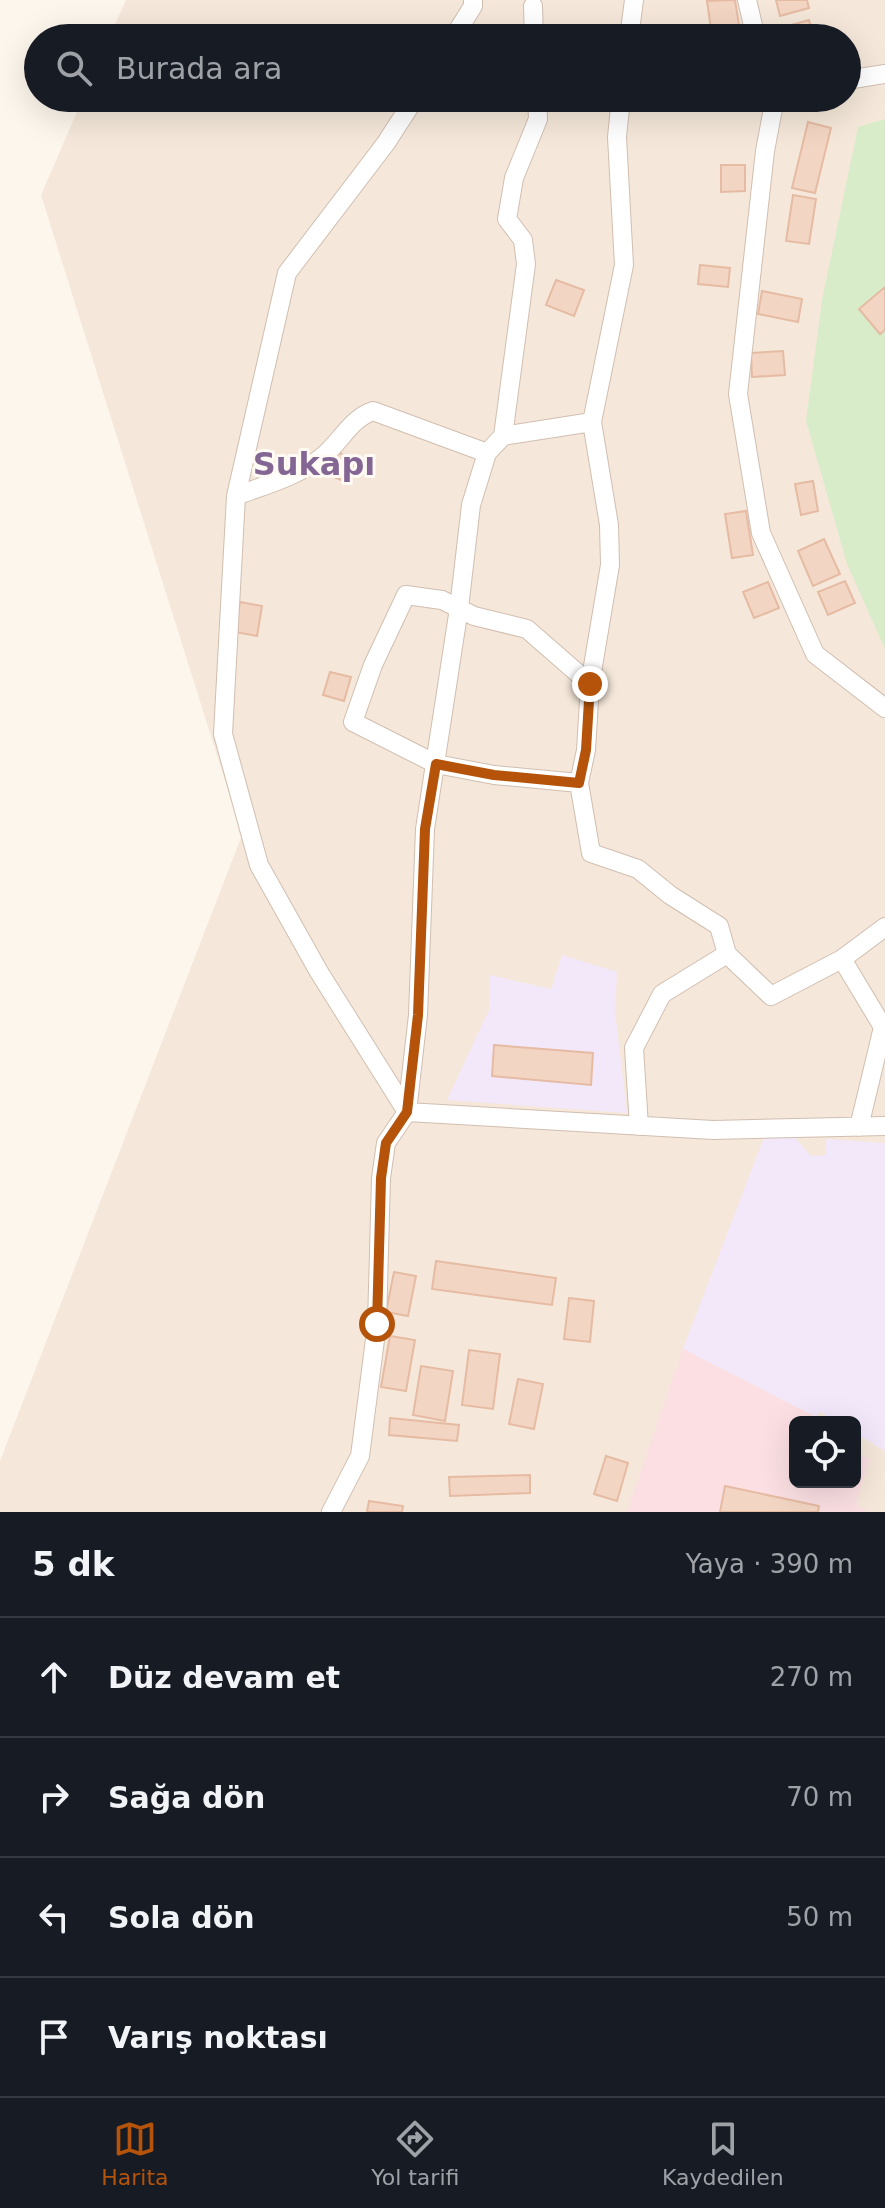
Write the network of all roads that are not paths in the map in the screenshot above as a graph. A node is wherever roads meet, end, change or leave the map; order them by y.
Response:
1 (473, 0) edge
2 (634, 0) edge
3 (747, 0) edge
4 (532, 2) edge
5 (462, 24) edge
6 (533, 24) edge
7 (631, 24) edge
8 (753, 24) edge
9 (885, 74) edge
10 (861, 78) edge
11 (406, 112) edge
12 (538, 112) edge
13 (620, 112) edge
14 (772, 112) edge
15 (592, 422) junction
16 (503, 436) junction
17 (487, 453) junction
18 (236, 496) junction
19 (459, 608) junction
20 (590, 684) junction
21 (885, 708) edge
22 (436, 764) junction
23 (579, 783) junction
24 (885, 927) edge
25 (727, 954) junction
26 (842, 959) junction
27 (407, 1112) junction
28 (639, 1126) junction
29 (885, 1126) edge
30 (859, 1127) junction
31 (331, 1512) edge

1 - 5 street
2 - 7 street
3 - 8 street
4 - 6 street
9 - 10 street
11 - 18 street
12 - 16 street
13 - 15 street
14 - 21 street
15 - 16 street
15 - 20 street
16 - 17 street
17 - 18 street
17 - 19 street
18 - 27 street
19 - 20 street
19 - 22 street
19 - 22 street
20 - 23 street
22 - 23 street
22 - 27 street
23 - 25 street
24 - 26 street
25 - 26 street
25 - 28 street
26 - 30 street
27 - 28 street
27 - 31 street
28 - 30 street
29 - 30 street

